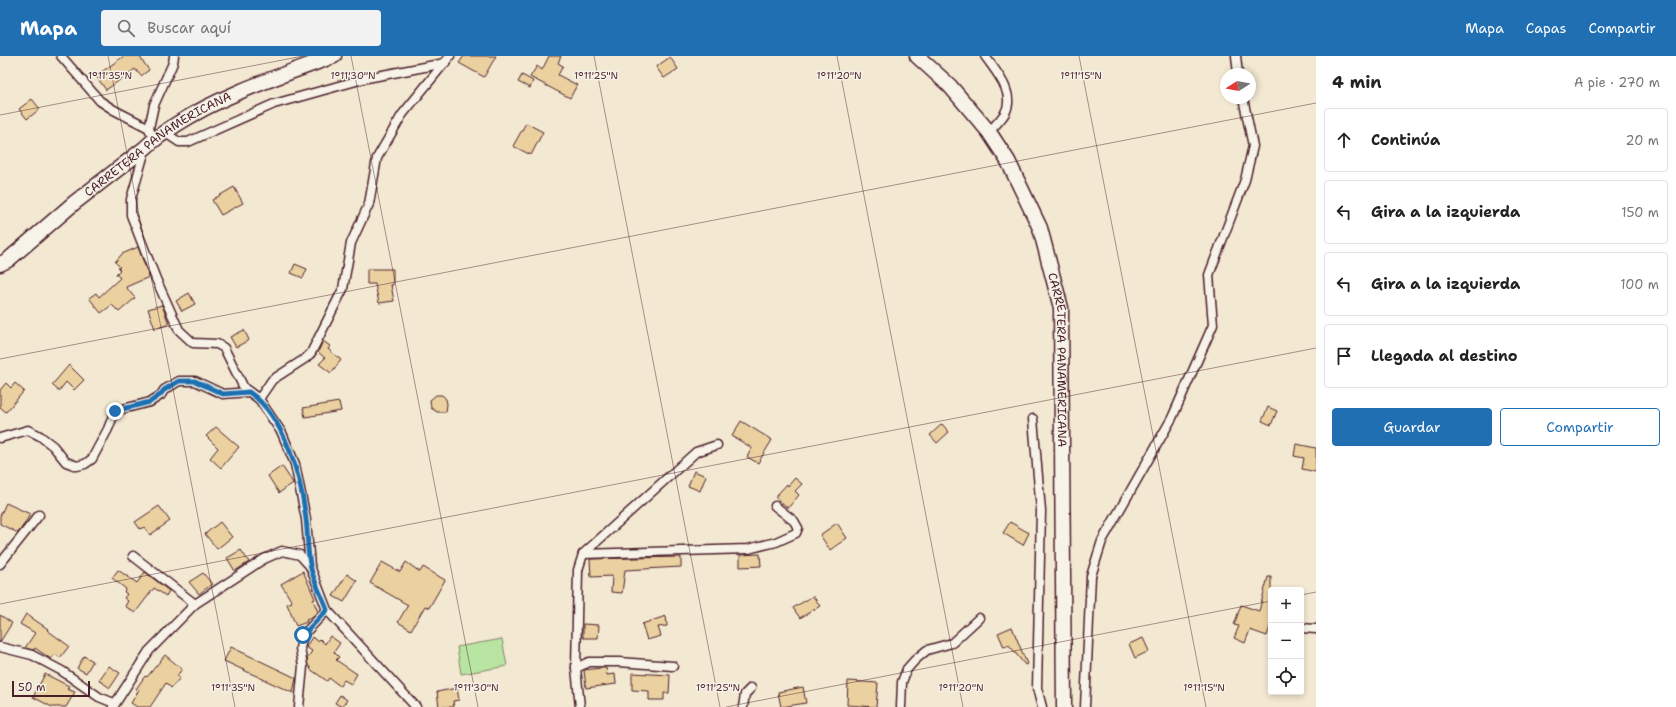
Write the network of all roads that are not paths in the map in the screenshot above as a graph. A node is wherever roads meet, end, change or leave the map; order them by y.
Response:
1 (61, 56) edge
2 (174, 56) edge
3 (334, 56) edge
4 (450, 56) edge
5 (917, 56) edge
6 (985, 56) edge
7 (1236, 56) edge
8 (445, 64) junction
9 (1237, 68) edge
10 (1244, 104) edge
11 (988, 132) junction
12 (153, 137) junction
13 (0, 264) edge
14 (249, 392) junction
15 (259, 399) junction
16 (1033, 419) dead end
17 (0, 438) edge
18 (717, 445) dead end
19 (775, 506) dead end
20 (39, 515) dead end
21 (583, 554) junction
22 (133, 556) dead end
23 (0, 564) edge
24 (310, 566) junction
25 (195, 604) junction
26 (327, 610) junction
27 (979, 618) dead end
28 (1304, 628) edge
29 (1316, 629) edge
30 (0, 647) edge
31 (673, 666) dead end
32 (576, 668) junction
33 (751, 688) dead end
34 (113, 705) edge
35 (299, 707) edge
36 (416, 707) edge
37 (580, 707) edge
38 (743, 707) edge
39 (901, 707) edge
40 (1042, 707) edge
41 (1064, 707) edge
42 (1085, 707) edge

1 - 12 street
2 - 12 street
3 - 12 highway, CARRETERA PANAMERICANA
4 - 8 street
5 - 11 highway, CARRETERA PANAMERICANA
6 - 11 street
7 - 9 street
8 - 12 street
8 - 15 street
10 - 42 street
11 - 41 highway, CARRETERA PANAMERICANA
12 - 13 highway, CARRETERA PANAMERICANA
12 - 14 street
14 - 15 street
14 - 17 street
15 - 24 street
16 - 40 street
18 - 21 street
19 - 21 street
20 - 23 street
21 - 32 street
22 - 25 street
24 - 25 street
24 - 26 street
25 - 34 street
26 - 35 street
26 - 36 street
27 - 39 street
28 - 29 street
30 - 34 street
31 - 32 street
32 - 37 street
33 - 38 street

